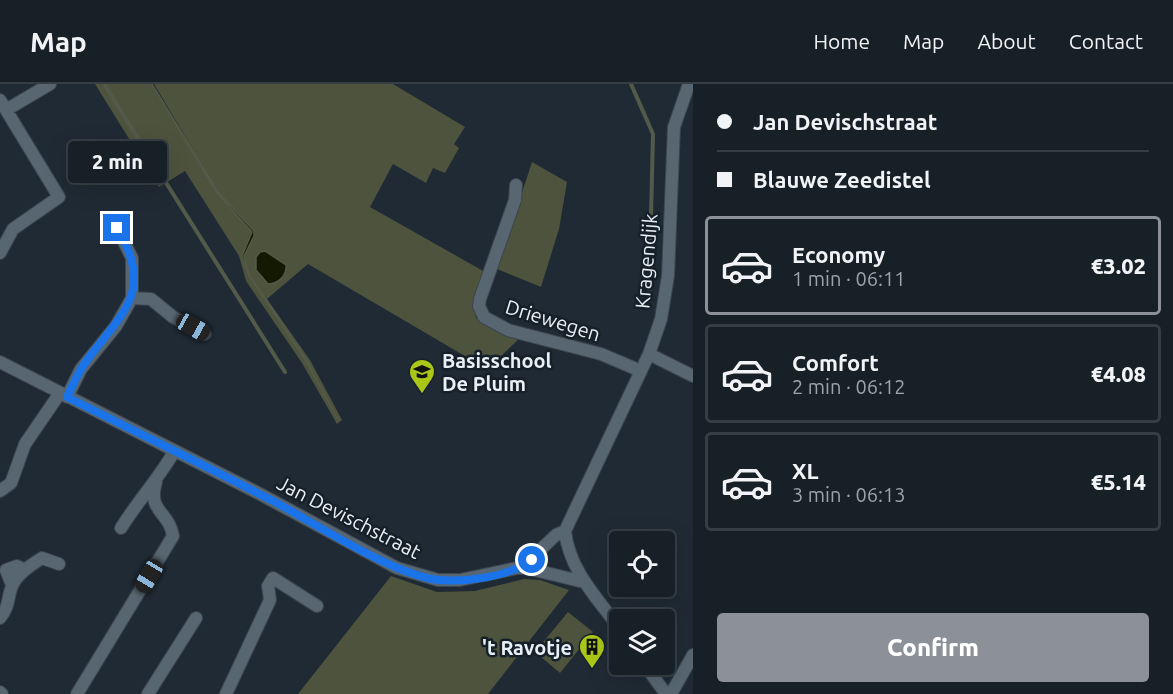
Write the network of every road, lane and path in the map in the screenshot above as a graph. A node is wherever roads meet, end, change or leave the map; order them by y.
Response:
1 (50, 84) edge
2 (689, 84) edge
3 (3, 105) edge
4 (516, 184) dead end
5 (117, 228) dead end
6 (0, 253) edge
7 (132, 298) junction
8 (205, 334) dead end
9 (649, 354) junction
10 (0, 362) edge
11 (641, 371) junction
12 (693, 376) edge
13 (63, 395) junction
14 (174, 452) junction
15 (156, 482) junction
16 (0, 491) edge
17 (121, 528) dead end
18 (565, 531) junction
19 (58, 564) dead end
20 (522, 567) junction
21 (3, 568) edge
22 (25, 570) junction
23 (584, 582) junction
24 (12, 585) junction
25 (317, 606) dead end
26 (609, 613) edge
27 (0, 618) edge
28 (196, 618) dead end
29 (693, 655) edge
30 (652, 675) edge
31 (77, 694) edge
32 (148, 694) edge
33 (225, 694) edge
34 (666, 694) edge
35 (671, 694) edge

1 - 3 street
2 - 9 street, Kragendijk
3 - 6 street
4 - 11 street, Driewegen
5 - 7 street
7 - 8 street
7 - 13 street
9 - 11 street, Kragendijk
9 - 12 street
10 - 13 street, Jan Devischstraat
11 - 18 street, Kragendijk
13 - 14 street, Jan Devischstraat
13 - 16 street
14 - 15 street
14 - 20 street, Jan Devischstraat
15 - 17 street
15 - 31 street
18 - 20 street, Kragendijk
18 - 23 street
19 - 22 street
20 - 23 street, Jan Devischstraat
21 - 22 street
21 - 24 street
22 - 24 street
23 - 26 street
24 - 27 street
25 - 33 street
28 - 32 street
29 - 35 street
30 - 34 street

